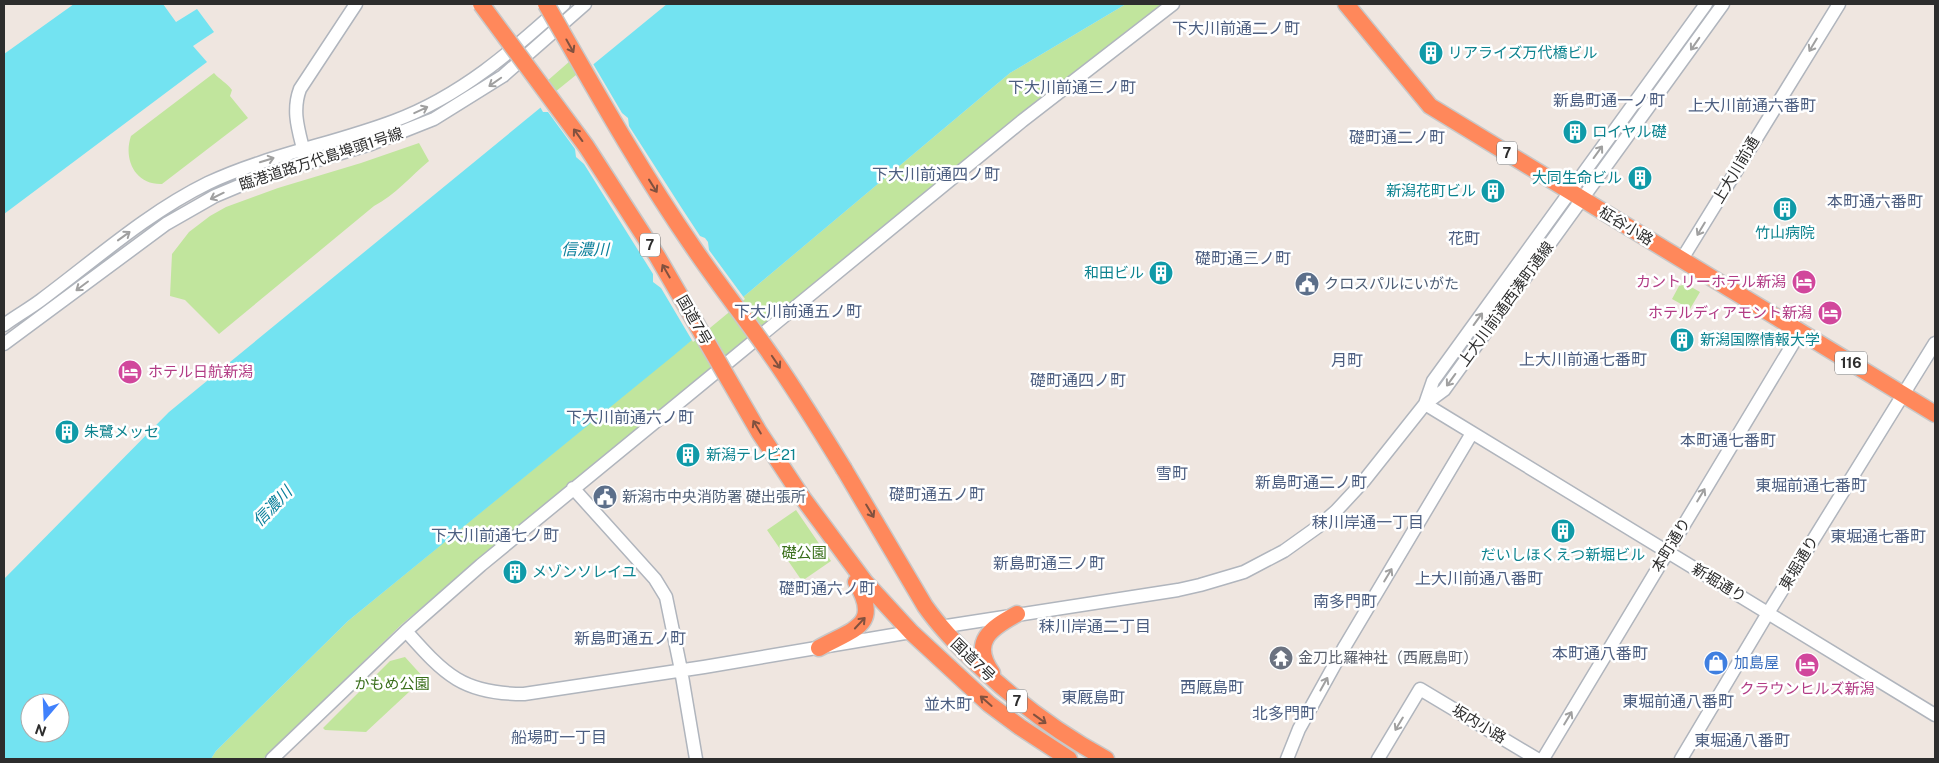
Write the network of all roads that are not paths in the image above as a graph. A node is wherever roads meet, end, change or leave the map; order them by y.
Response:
1 (356, 4) edge
2 (481, 4) edge
3 (546, 4) edge
4 (564, 4) edge
5 (585, 4) edge
6 (1173, 4) edge
7 (1706, 4) edge
8 (1723, 4) edge
9 (1839, 4) edge
10 (1351, 6) edge
11 (303, 149) junction
12 (306, 164) junction
13 (1576, 195) junction
14 (1682, 259) junction
15 (4, 325) edge
16 (1800, 332) junction
17 (1935, 343) edge
18 (4, 344) edge
19 (1903, 394) junction
20 (1425, 404) junction
21 (1935, 414) edge
22 (1472, 433) junction
23 (573, 488) junction
24 (826, 531) junction
25 (1667, 552) junction
26 (1768, 613) junction
27 (1017, 614) junction
28 (940, 627) junction
29 (406, 631) junction
30 (911, 632) junction
31 (818, 648) junction
32 (682, 670) junction
33 (1010, 696) junction
34 (1935, 715) edge
35 (272, 759) edge
36 (696, 759) edge
37 (1068, 759) edge
38 (1106, 759) edge
39 (1287, 759) edge
40 (1378, 759) edge
41 (1538, 759) edge
42 (1543, 759) edge
43 (1681, 759) edge

1 - 11 street
24 -> 2 highway, 国道7号 / 7, bridge
3 -> 28 highway, 国道7号 / 7, bridge
11 -> 4 street, 臨港道路万代島埠頭1号線
5 -> 12 street, 臨港道路万代島埠頭1号線
6 - 23 street
13 -> 7 street
8 -> 13 street
9 -> 14 street, 上大川前通
10 - 13 highway, 柾谷小路 / 7
11 - 12 street
15 -> 11 street, 臨港道路万代島埠頭1号線
12 -> 18 street, 臨港道路万代島埠頭1号線
13 - 14 highway, 柾谷小路 / 7
13 - 20 street, 上大川前通西湊町通線
14 - 16 highway, 柾谷小路 / 7
16 - 19 highway, 柾谷小路 / 116
25 -> 16 street, 本町通り
17 - 19 street, 東堀通り
19 - 21 highway, 柾谷小路 / 116
19 - 26 street, 東堀通り
20 - 22 street, 新堀通り
20 - 27 street, 上大川前通西湊町通線
22 - 25 street, 新堀通り
39 -> 22 street
23 - 29 street
23 - 32 street
24 - 30 highway, 国道7号 / 7
31 -> 24 highway
25 - 26 street, 新堀通り
42 -> 25 street, 本町通り
26 - 34 street, 新堀通り
26 - 43 street, 東堀通り
27 - 28 street, 上大川前通西湊町通線
27 - 33 highway
28 - 30 highway, 国道7号
28 - 33 highway, 国道7号 / 7
29 - 32 street
29 - 35 street
30 - 31 street
37 -> 30 highway, 国道7号 / 7
31 - 32 street
32 - 36 street
33 -> 38 highway, 国道7号 / 7
41 -> 40 street, 坂内小路

